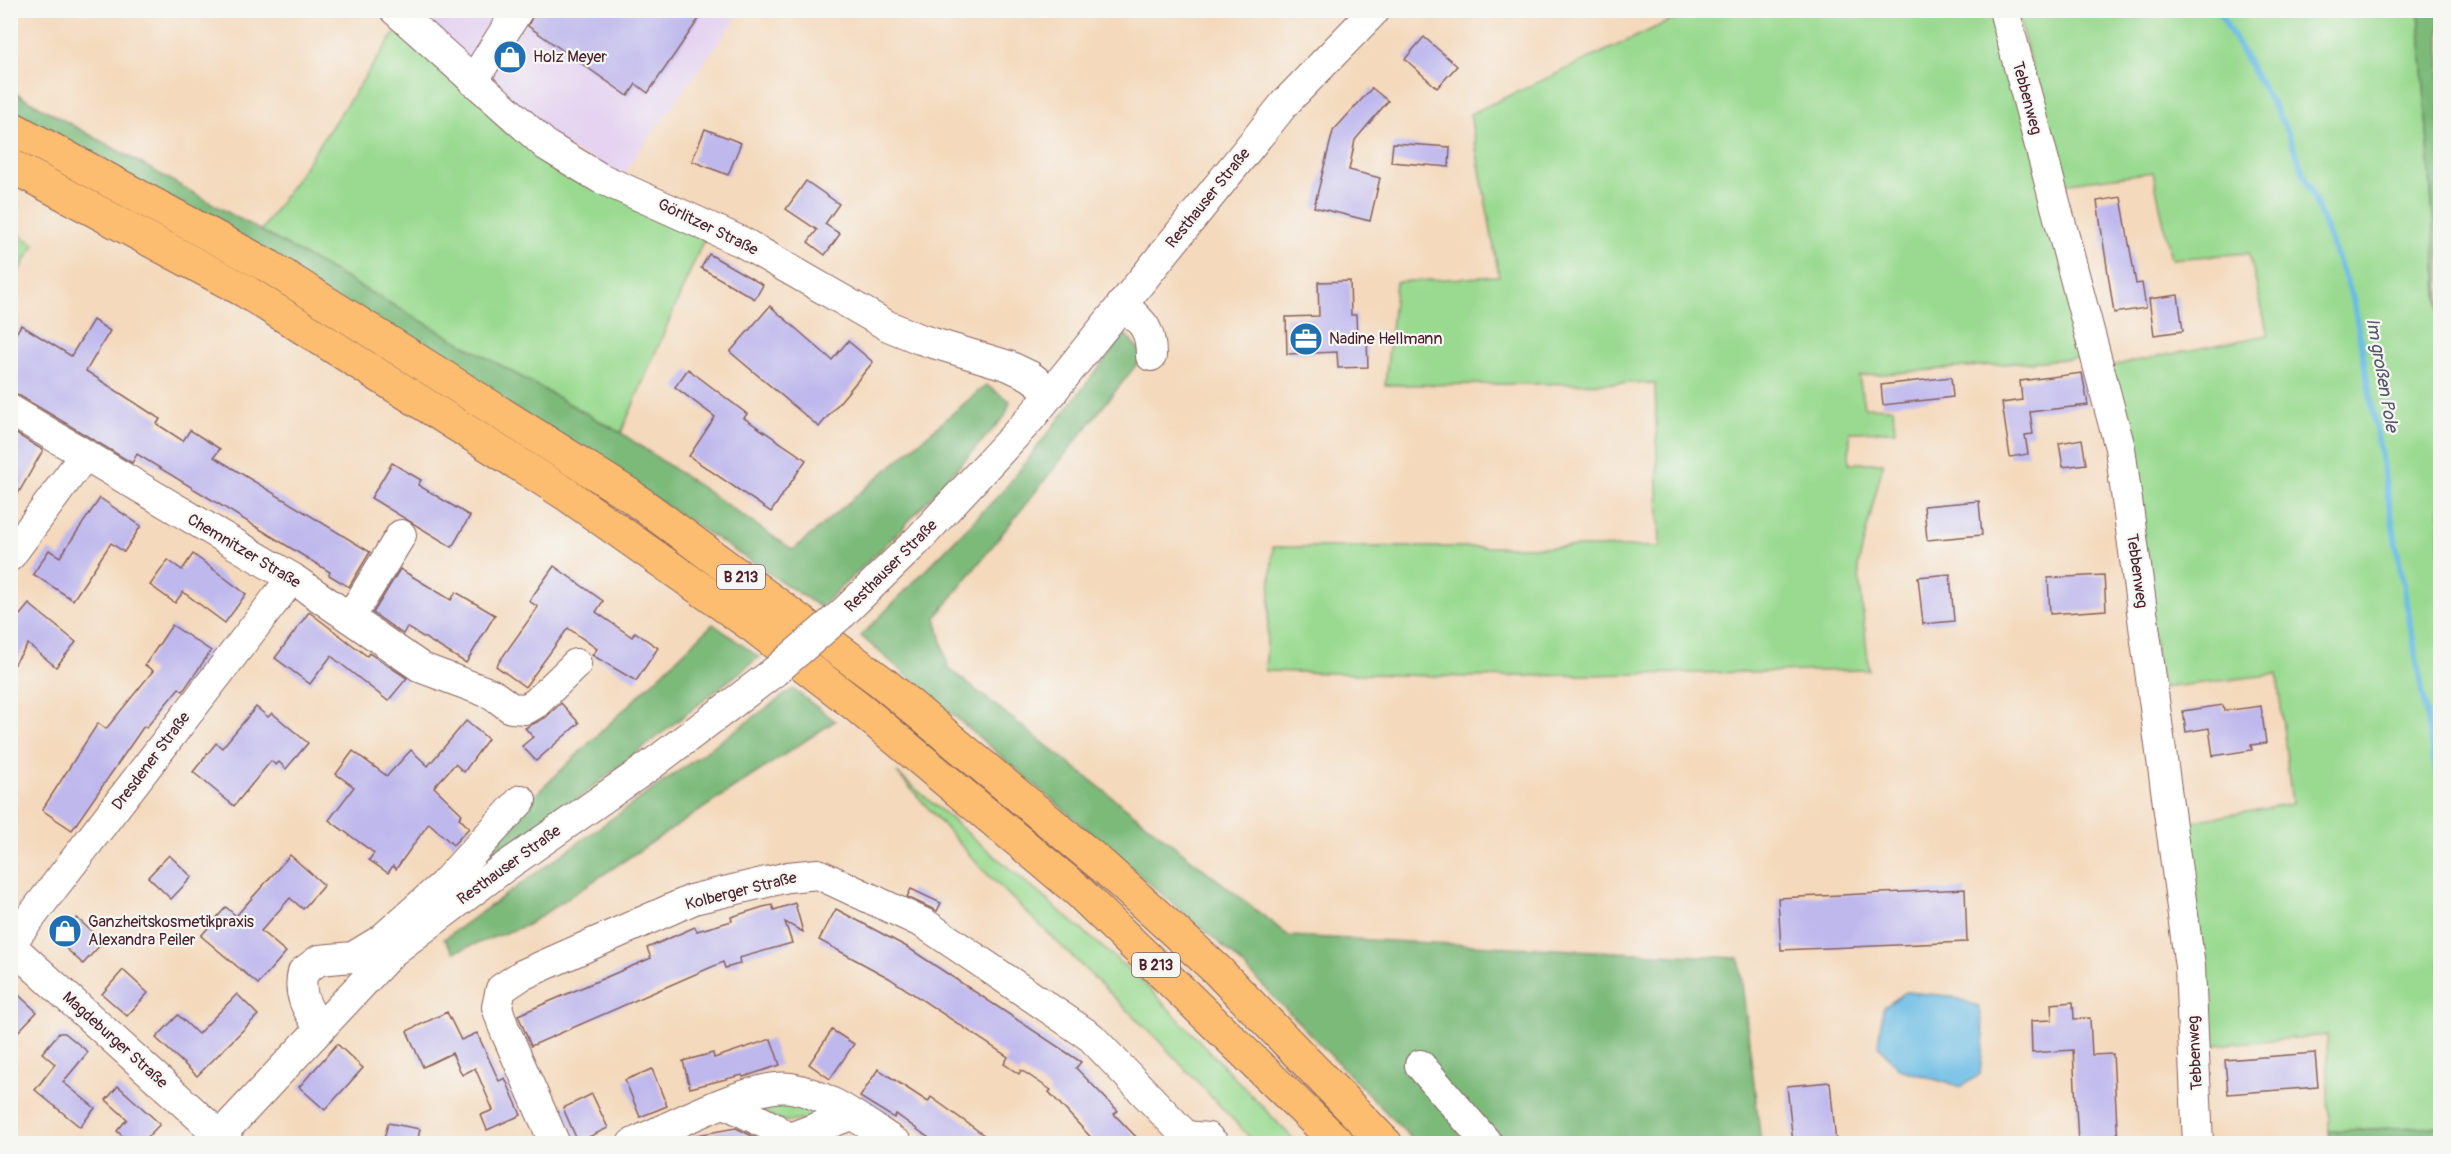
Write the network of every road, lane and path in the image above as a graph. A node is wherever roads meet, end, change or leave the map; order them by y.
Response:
1 (395, 10) edge
2 (518, 10) edge
3 (1374, 10) edge
4 (2004, 10) edge
5 (473, 81) junction
6 (10, 127) edge
7 (10, 165) edge
8 (1122, 304) junction
9 (1151, 356) dead end
10 (1052, 393) junction
11 (10, 410) edge
12 (84, 456) junction
13 (401, 535) dead end
14 (10, 555) edge
15 (292, 578) junction
16 (350, 618) junction
17 (576, 664) dead end
18 (521, 800) dead end
19 (10, 945) edge
20 (320, 1029) junction
21 (1420, 1065) dead end
22 (725, 1103) junction
23 (851, 1115) junction
24 (220, 1141) edge
25 (786, 1141) edge
26 (1196, 1141) edge
27 (555, 1143) edge
28 (632, 1143) edge
29 (897, 1143) edge
30 (1339, 1143) edge
31 (1386, 1143) edge
32 (1488, 1143) edge
33 (2198, 1143) edge

1 - 5 street, Görlitzer Straße
2 - 5 street
3 - 8 street, Resthauser Straße
4 - 33 street, Tebbenweg
5 - 10 street, Görlitzer Straße
6 - 31 highway, B 213
7 - 30 highway, B 213
8 - 9 street
8 - 10 street, Resthauser Straße
10 - 20 street, Resthauser Straße, bridge
11 - 12 street, Chemnitzer Straße
12 - 14 street
12 - 15 street, Chemnitzer Straße
13 - 16 street
15 - 16 street, Chemnitzer Straße
15 - 19 street, Dresdener Straße
16 - 17 street, Chemnitzer Straße
18 - 20 street, Resthauser Straße
19 - 24 street, Magdeburger Straße
20 - 24 street, Resthauser Straße
21 - 32 street
22 - 23 street
22 - 25 street
22 - 28 street
23 - 25 street
23 - 29 street
26 - 27 street, Kolberger Straße

